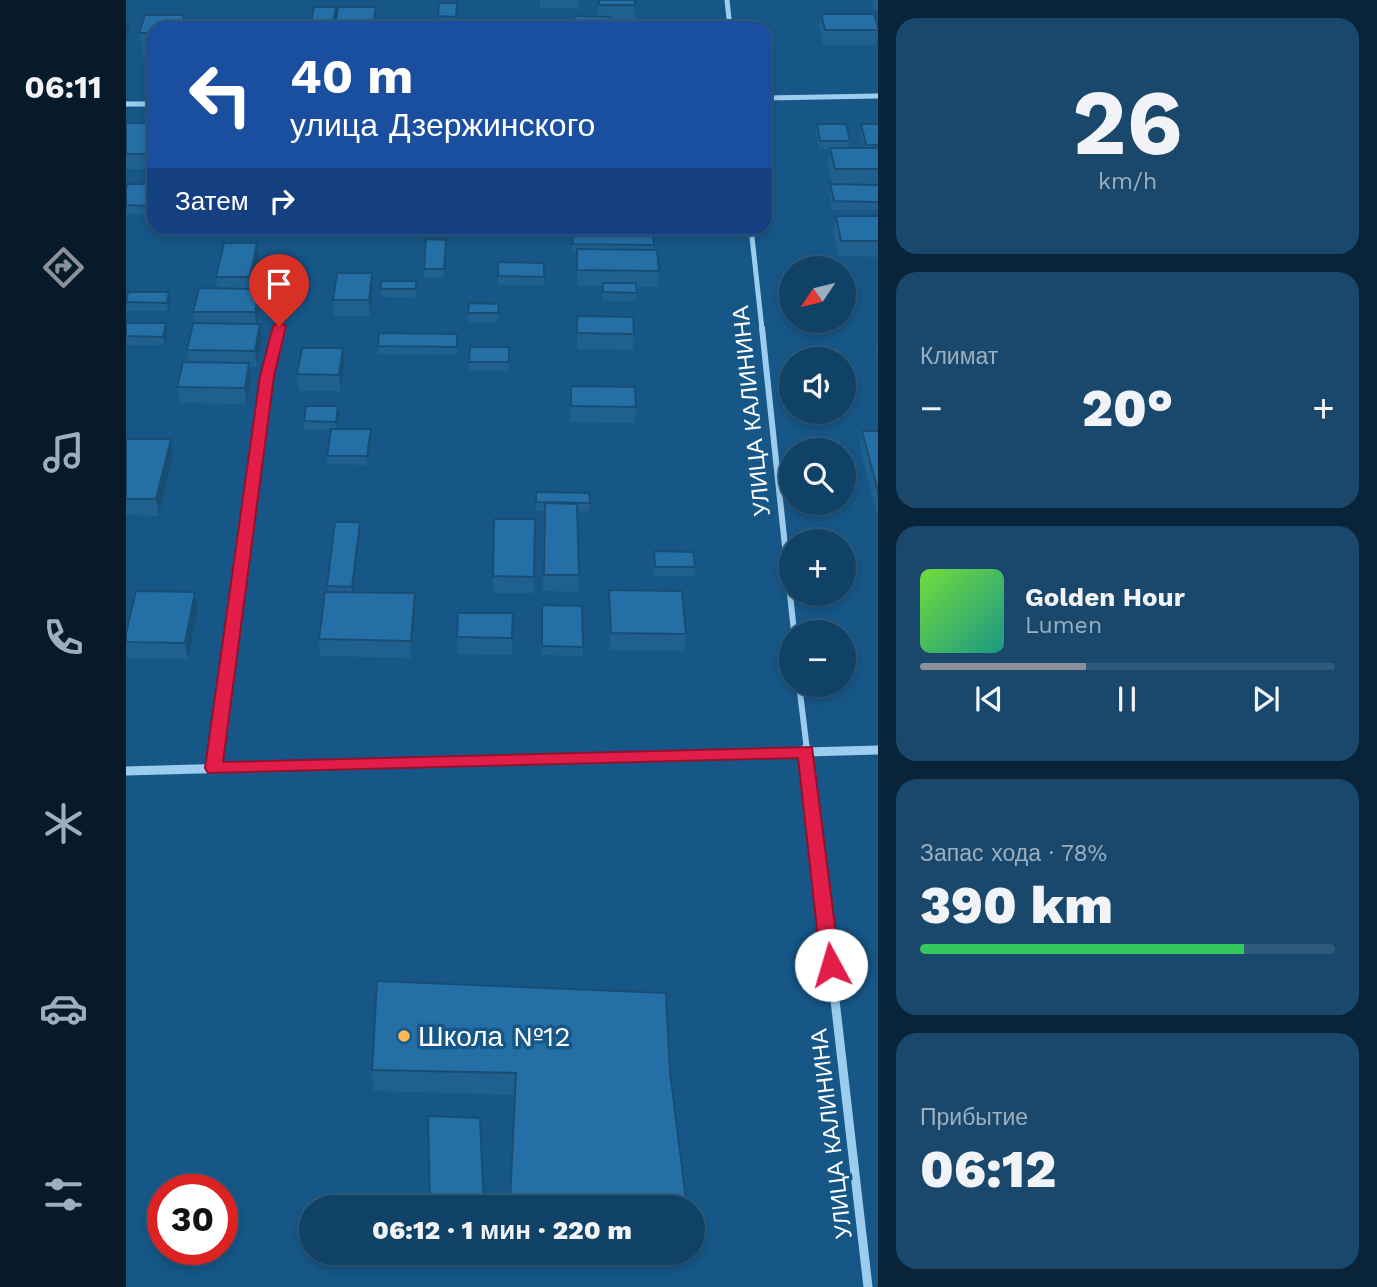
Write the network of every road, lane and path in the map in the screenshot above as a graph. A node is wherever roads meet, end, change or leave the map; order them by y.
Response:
1 (727, 0) edge
2 (729, 21) edge
3 (878, 96) edge
4 (772, 98) edge
5 (126, 104) edge
6 (147, 104) edge
7 (752, 235) edge
8 (292, 275) dead end
9 (793, 620) edge
10 (800, 697) edge
11 (878, 750) edge
12 (806, 751) junction
13 (214, 768) junction
14 (126, 771) edge
15 (867, 1287) edge

1 - 2 street
3 - 4 street
5 - 6 street
7 - 9 street, УЛИЦА КАЛИНИНА
8 - 13 street
10 - 12 street, УЛИЦА КАЛИНИНА
11 - 12 street
12 - 13 street
12 - 15 street, УЛИЦА КАЛИНИНА
13 - 14 street

